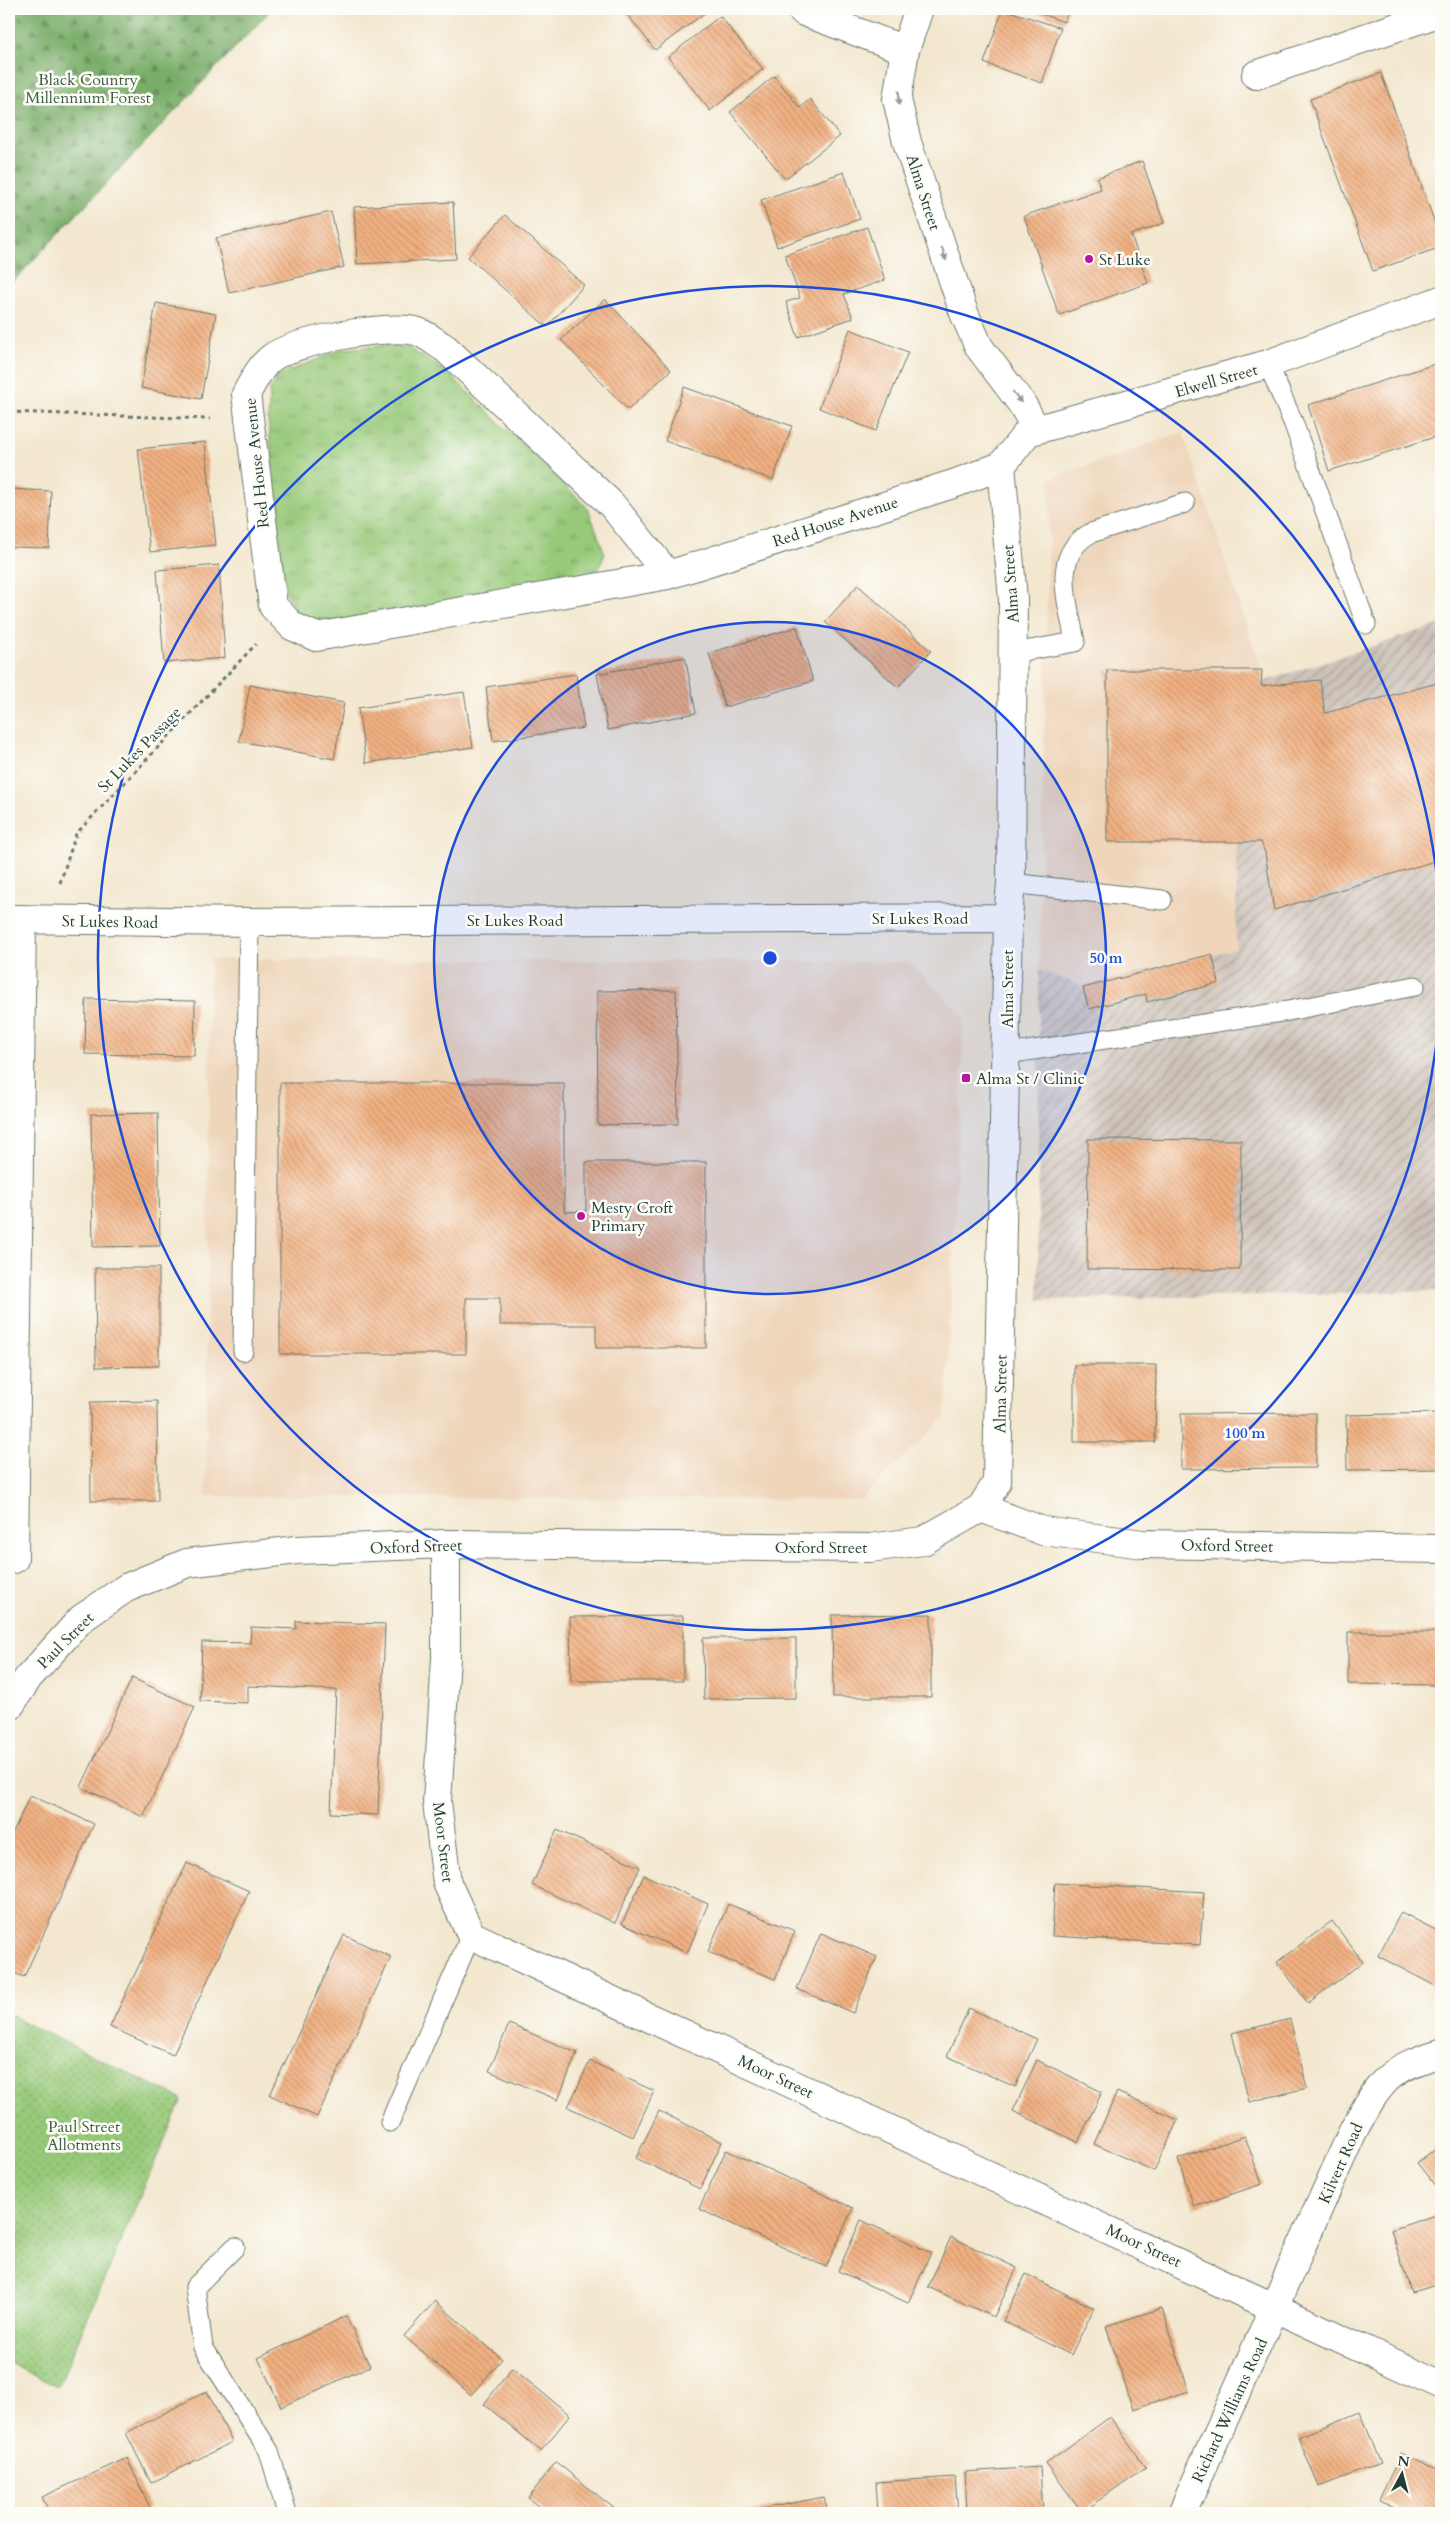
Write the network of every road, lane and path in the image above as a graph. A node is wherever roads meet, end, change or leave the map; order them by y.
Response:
1 (801, 9) edge
2 (919, 9) edge
3 (1441, 12) edge
4 (905, 50) junction
5 (1256, 75) dead end
6 (1441, 300) edge
7 (1268, 364) junction
8 (9, 412) edge
9 (249, 421) junction
10 (1036, 429) junction
11 (1001, 466) junction
12 (1185, 503) dead end
13 (668, 575) junction
14 (283, 616) junction
15 (1366, 624) dead end
16 (1013, 653) junction
17 (1012, 883) junction
18 (1162, 900) dead end
19 (1008, 918) junction
20 (27, 919) edge
21 (249, 922) junction
22 (1415, 986) dead end
23 (1006, 1054) junction
24 (243, 1351) dead end
25 (980, 1508) junction
26 (446, 1544) junction
27 (1441, 1549) edge
28 (14, 1559) dead end
29 (187, 1563) joint
30 (9, 1707) edge
31 (470, 1935) junction
32 (1441, 2054) edge
33 (390, 2122) dead end
34 (235, 2247) dead end
35 (1276, 2307) junction
36 (1441, 2385) edge
37 (9, 2501) edge
38 (14, 2513) edge
39 (287, 2513) edge
40 (1182, 2513) edge

1 - 4 street
2 - 4 street, Alma Street
3 - 5 street
4 -> 10 street, Alma Street
6 - 7 street, Elwell Street
7 - 10 street, Elwell Street
7 - 15 lane
8 - 9 path
9 - 13 street, Red House Avenue
9 - 14 street, Red House Avenue
10 - 11 street, Elwell Street
11 - 13 street, Red House Avenue
11 - 16 street, Alma Street
12 - 16 lane
13 - 14 street, Red House Avenue
14 - 20 path, St Lukes Passage
16 - 17 street, Alma Street
17 - 18 lane
17 - 19 street, Alma Street
19 - 21 street, St Lukes Road
19 - 23 street, Alma Street
20 - 21 street, St Lukes Road
20 - 28 street
21 - 24 lane
22 - 23 lane
23 - 25 street, Alma Street
25 - 26 street, Oxford Street
25 - 27 street, Oxford Street
26 - 29 street, Oxford Street
26 - 31 street, Moor Street
29 - 30 street, Paul Street
31 - 33 lane
31 - 35 street, Moor Street
32 - 35 street, Kilvert Road
34 - 39 lane
35 - 36 street, Moor Street
35 - 40 street, Richard Williams Road
37 - 38 path

